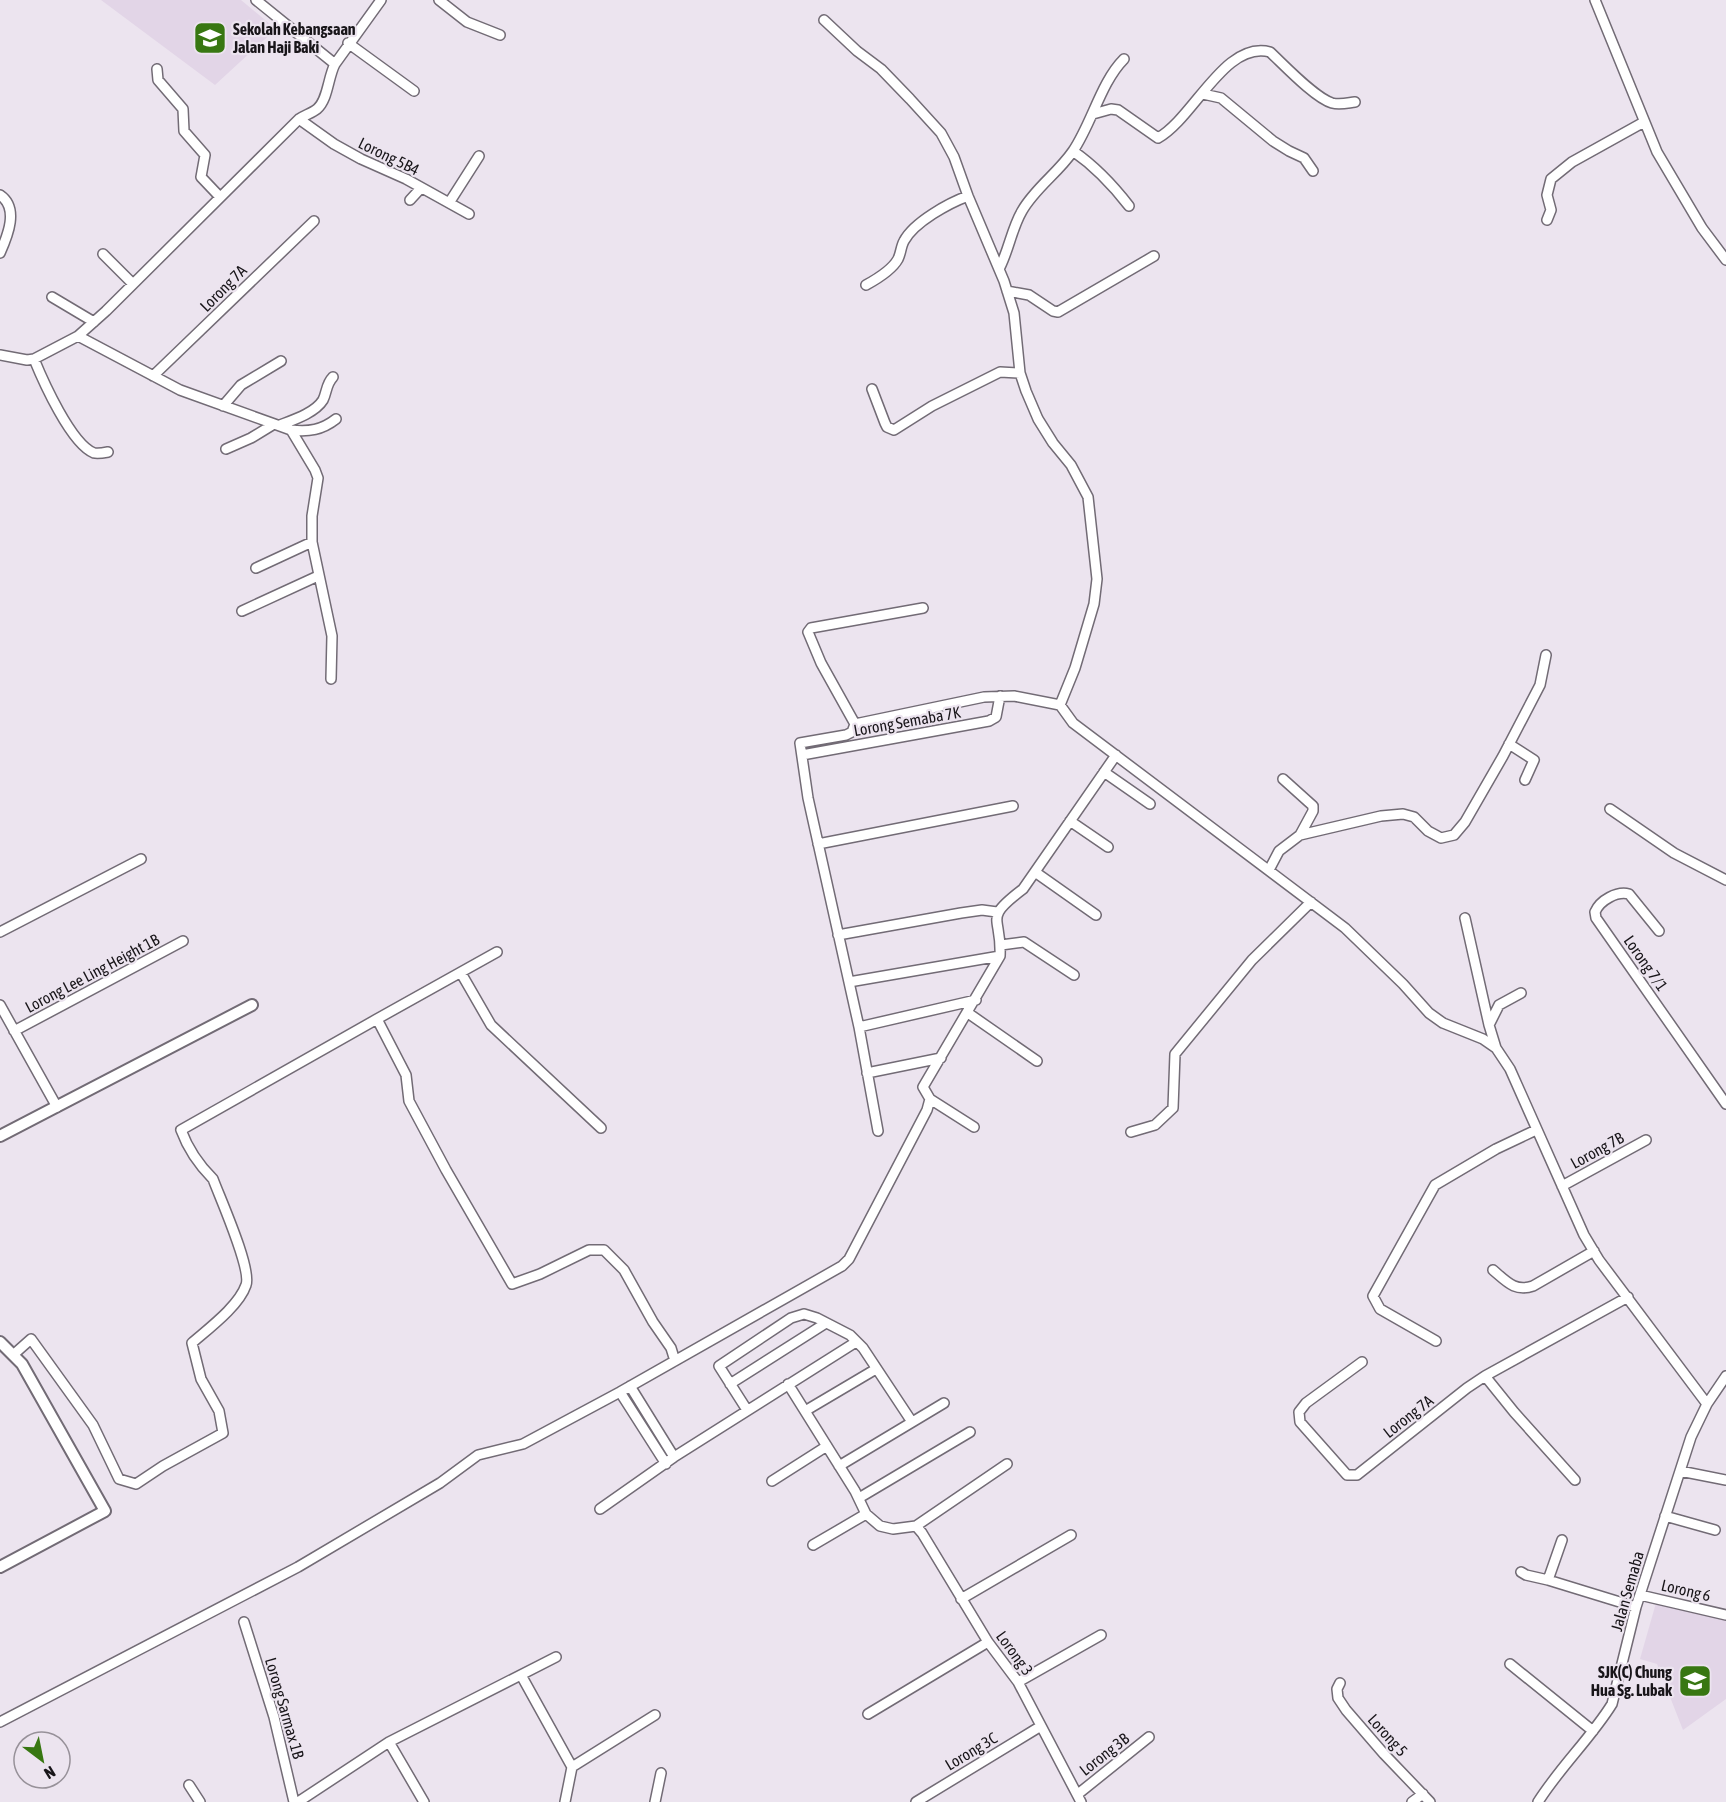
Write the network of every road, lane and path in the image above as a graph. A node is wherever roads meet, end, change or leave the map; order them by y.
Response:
1 (256, 0) edge
2 (381, 0) edge
3 (439, 0) edge
4 (1595, 0) edge
5 (824, 20) dead end
6 (500, 35) dead end
7 (348, 43) junction
8 (1124, 59) dead end
9 (335, 64) junction
10 (157, 69) dead end
11 (414, 91) dead end
12 (1203, 94) junction
13 (1355, 102) dead end
14 (1094, 114) junction
15 (299, 119) junction
16 (1644, 122) junction
17 (1073, 151) junction
18 (479, 156) dead end
19 (1312, 171) dead end
20 (421, 188) junction
21 (0, 195) edge
22 (968, 196) junction
23 (219, 197) junction
24 (410, 200) dead end
25 (449, 203) junction
26 (1129, 206) dead end
27 (469, 214) dead end
28 (314, 220) dead end
29 (1547, 220) dead end
30 (0, 253) edge
31 (102, 254) dead end
32 (1154, 256) dead end
33 (1726, 260) edge
34 (1000, 267) junction
35 (133, 284) junction
36 (866, 285) dead end
37 (1007, 291) junction
38 (52, 297) dead end
39 (94, 322) junction
40 (78, 336) junction
41 (0, 356) edge
42 (34, 359) junction
43 (281, 361) dead end
44 (1020, 373) junction
45 (153, 376) junction
46 (333, 377) dead end
47 (872, 389) dead end
48 (223, 406) junction
49 (336, 419) dead end
50 (277, 424) junction
51 (291, 430) junction
52 (226, 449) dead end
53 (108, 452) dead end
54 (312, 542) junction
55 (256, 568) dead end
56 (318, 576) junction
57 (923, 608) dead end
58 (242, 611) dead end
59 (1546, 655) dead end
60 (331, 679) dead end
61 (999, 696) junction
62 (1060, 705) junction
63 (855, 724) junction
64 (1509, 744) junction
65 (1116, 754) junction
66 (802, 755) junction
67 (1104, 772) junction
68 (1283, 779) dead end
69 (1525, 780) dead end
70 (1150, 804) dead end
71 (1013, 806) dead end
72 (1610, 809) dead end
73 (1070, 821) junction
74 (1300, 835) junction
75 (819, 844) junction
76 (1108, 847) dead end
77 (141, 860) dead end
78 (1269, 870) junction
79 (1035, 872) junction
80 (1726, 880) edge
81 (1311, 902) junction
82 (997, 912) junction
83 (1096, 915) dead end
84 (1466, 918) dead end
85 (0, 932) edge
86 (1659, 932) dead end
87 (838, 935) junction
88 (183, 941) dead end
89 (1001, 945) junction
90 (498, 952) dead end
91 (1000, 956) junction
92 (461, 973) junction
93 (1074, 975) dead end
94 (849, 982) junction
95 (1521, 993) dead end
96 (976, 1000) junction
97 (0, 1005) edge
98 (252, 1005) dead end
99 (968, 1013) junction
100 (377, 1019) junction
101 (1489, 1025) junction
102 (859, 1027) junction
103 (14, 1031) junction
104 (1496, 1048) junction
105 (941, 1058) junction
106 (1037, 1061) dead end
107 (867, 1073) junction
108 (930, 1099) junction
109 (1726, 1104) edge
110 (57, 1107) junction
111 (974, 1127) dead end
112 (601, 1128) dead end
113 (1536, 1130) junction
114 (878, 1131) dead end
115 (1131, 1132) dead end
116 (0, 1136) edge
117 (1646, 1140) dead end
118 (1562, 1186) junction
119 (1593, 1251) junction
120 (1493, 1270) dead end
121 (1628, 1297) junction
122 (825, 1323) junction
123 (1436, 1341) dead end
124 (0, 1342) edge
125 (856, 1342) junction
126 (13, 1355) junction
127 (675, 1361) junction
128 (1362, 1362) dead end
129 (876, 1369) junction
130 (1485, 1376) junction
131 (1726, 1376) edge
132 (730, 1384) junction
133 (788, 1384) junction
134 (630, 1386) junction
135 (620, 1392) junction
136 (944, 1403) dead end
137 (1707, 1404) junction
138 (747, 1410) junction
139 (805, 1411) junction
140 (912, 1422) junction
141 (970, 1432) dead end
142 (827, 1446) junction
143 (674, 1458) junction
144 (666, 1464) junction
145 (1007, 1464) dead end
146 (839, 1466) junction
147 (1680, 1471) junction
148 (1575, 1480) dead end
149 (1726, 1480) edge
150 (771, 1481) dead end
151 (859, 1498) junction
152 (600, 1509) dead end
153 (866, 1514) junction
154 (1665, 1516) junction
155 (915, 1526) junction
156 (1715, 1530) dead end
157 (1071, 1535) dead end
158 (1562, 1540) dead end
159 (813, 1545) dead end
160 (0, 1567) edge
161 (1521, 1572) dead end
162 (1548, 1580) junction
163 (1640, 1595) junction
164 (961, 1599) junction
165 (1636, 1607) junction
166 (1726, 1615) edge
167 (244, 1622) dead end
168 (1101, 1635) dead end
169 (988, 1642) junction
170 (556, 1657) dead end
171 (1510, 1664) dead end
172 (521, 1675) junction
173 (1018, 1682) junction
174 (1340, 1683) dead end
175 (868, 1714) dead end
176 (655, 1715) dead end
177 (0, 1722) edge
178 (1041, 1726) junction
179 (1593, 1731) junction
180 (1149, 1737) dead end
181 (389, 1742) junction
182 (572, 1767) junction
183 (661, 1773) dead end
184 (189, 1785) dead end
185 (1423, 1794) junction
186 (1080, 1798) edge
187 (200, 1802) edge
188 (296, 1802) edge
189 (424, 1802) edge
190 (565, 1802) edge
191 (656, 1802) edge
192 (916, 1802) edge
193 (1412, 1802) edge
194 (1430, 1802) edge
195 (1538, 1802) edge

1 - 9 street
2 - 7 street
3 - 6 street
4 - 16 street
5 - 22 street
7 - 9 street
7 - 11 street
8 - 14 street
9 - 15 street
10 - 23 street
12 - 13 street
12 - 14 street
12 - 19 street
14 - 17 street
15 - 20 street, Lorong 5B4
15 - 23 street
16 - 29 street
16 - 33 street
17 - 26 street
17 - 34 street
18 - 25 street
20 - 24 street
20 - 25 street, Lorong 5B4
21 - 30 street
22 - 34 street
22 - 36 street
23 - 35 street
25 - 27 street, Lorong 5B4
28 - 45 street, Lorong 7A
31 - 35 street
32 - 37 street
34 - 37 street
35 - 39 street
37 - 44 street
38 - 39 street
39 - 40 street
40 - 42 street
40 - 45 street
41 - 42 street
42 - 53 street
43 - 48 street
44 - 47 street
44 - 62 street
45 - 48 street
46 - 50 street
48 - 50 street
49 - 51 street
50 - 51 street
50 - 52 street
51 - 54 street
54 - 55 street
54 - 56 street
56 - 58 street
56 - 60 street
57 - 63 street
59 - 64 street
61 - 62 street
61 - 63 street
61 - 66 street, Lorong Semaba 7K
62 - 65 street
63 - 66 street
64 - 69 street
64 - 74 street
65 - 67 street
65 - 78 street
66 - 75 street
67 - 70 street
67 - 73 street
68 - 74 street
71 - 75 street
72 - 80 street
73 - 76 street
73 - 79 street
74 - 78 street
75 - 87 street
77 - 85 street
78 - 81 street
79 - 82 street
79 - 83 street
81 - 104 street
81 - 115 street
82 - 87 street
82 - 89 street
84 - 101 street
86 - 109 street, Lorong 7/1
87 - 94 street
88 - 103 street, Lorong Lee Ling Height 1B
89 - 91 street
89 - 93 street
90 - 92 street
91 - 94 street
91 - 96 street
92 - 100 street
92 - 112 street
94 - 102 street
95 - 101 street
96 - 99 street
96 - 102 street
97 - 103 street
98 - 110 street
99 - 105 street
99 - 106 street
100 - 126 street
100 - 127 street
101 - 104 street
102 - 107 street
103 - 110 street
104 - 113 street
105 - 107 street
105 - 108 street
107 - 114 street
108 - 111 street
108 - 127 street
110 - 116 street
113 - 118 street
113 - 123 street
117 - 118 street, Lorong 7B
118 - 119 street
119 - 120 street
119 - 121 street
121 - 130 street, Lorong 7A
121 - 137 street
122 - 125 street
122 - 132 street
122 - 132 street
124 - 126 street
125 - 129 street
125 - 133 street
126 - 160 street
127 - 134 street
128 - 130 street, Lorong 7A
129 - 139 street
129 - 140 street
130 - 148 street
131 - 137 street, Jalan Semaba
132 - 138 street
133 - 138 street
133 - 139 street
134 - 135 street
134 - 143 street
135 - 144 street
135 - 177 street
136 - 140 street
137 - 147 street, Jalan Semaba
138 - 143 street
139 - 142 street
140 - 146 street
141 - 151 street
142 - 146 street
142 - 150 street
143 - 144 street
144 - 152 street
145 - 155 street
146 - 151 street
147 - 149 street
147 - 154 street, Jalan Semaba
151 - 153 street
153 - 155 street
153 - 159 street
154 - 156 street
154 - 163 street, Jalan Semaba
155 - 164 street, Lorong 3
157 - 164 street
158 - 162 street
161 - 162 street
162 - 165 street
163 - 165 street, Jalan Semaba
163 - 166 street, Lorong 6
164 - 169 street, Lorong 3
165 - 179 street, Jalan Semaba
167 - 188 street, Lorong Sarmax 1B
168 - 173 street
169 - 173 street, Lorong 3
169 - 175 street
170 - 172 street
171 - 179 street
172 - 181 street
172 - 182 street
173 - 178 street, Lorong 3
174 - 185 street, Lorong 5
176 - 182 street
178 - 186 street, Lorong 3
178 - 192 street, Lorong 3C
179 - 195 street, Jalan Semaba
180 - 186 street, Lorong 3B
181 - 188 street
181 - 189 street
182 - 190 street
183 - 191 street
184 - 187 street
185 - 193 street
185 - 194 street, Lorong 5

